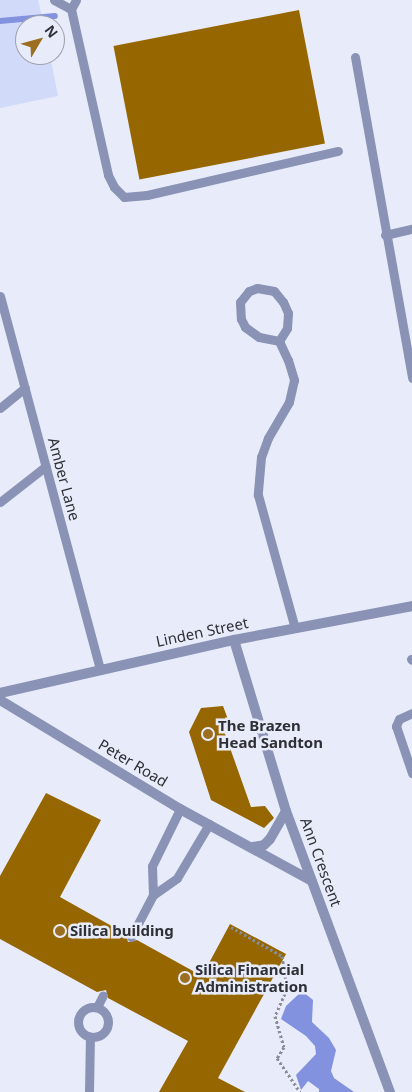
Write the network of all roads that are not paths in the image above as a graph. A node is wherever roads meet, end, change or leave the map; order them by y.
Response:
1 (54, 0) edge
2 (76, 0) edge
3 (71, 9) junction
4 (355, 57) dead end
5 (338, 151) dead end
6 (412, 229) edge
7 (385, 235) junction
8 (0, 296) edge
9 (279, 341) junction
10 (412, 378) edge
11 (25, 388) junction
12 (0, 408) edge
13 (46, 466) junction
14 (0, 502) edge
15 (412, 606) edge
16 (295, 628) junction
17 (234, 640) junction
18 (100, 670) junction
19 (0, 693) edge
20 (0, 700) edge
21 (412, 713) edge
22 (412, 772) edge
23 (180, 809) junction
24 (286, 811) junction
25 (209, 824) junction
26 (253, 848) junction
27 (312, 881) junction
28 (153, 895) junction
29 (131, 937) dead end
30 (103, 995) dead end
31 (97, 1007) junction
32 (90, 1037) junction
33 (89, 1092) edge
34 (390, 1092) edge

1 - 3 lane
2 - 3 lane
3 - 5 lane
4 - 7 lane
6 - 7 lane
7 - 10 lane
8 - 11 lane, Amber Lane
9 - 9 lane
9 - 16 lane
11 - 12 lane
11 - 13 lane, Amber Lane
13 - 14 lane
13 - 18 lane, Amber Lane
15 - 16 street, Linden Street
16 - 17 street, Linden Street
17 - 18 street, Linden Street
17 - 24 street, Ann Crescent
18 - 19 street, Linden Street
20 - 23 street, Peter Road
21 - 22 lane
23 - 25 street, Peter Road
23 - 28 lane
24 - 26 street
24 - 27 street, Ann Crescent
25 - 26 street, Peter Road
25 - 28 lane
26 - 27 street, Peter Road
27 - 34 street, Ann Crescent
28 - 29 lane
30 - 31 lane
31 - 32 lane
31 - 32 lane
32 - 33 lane

